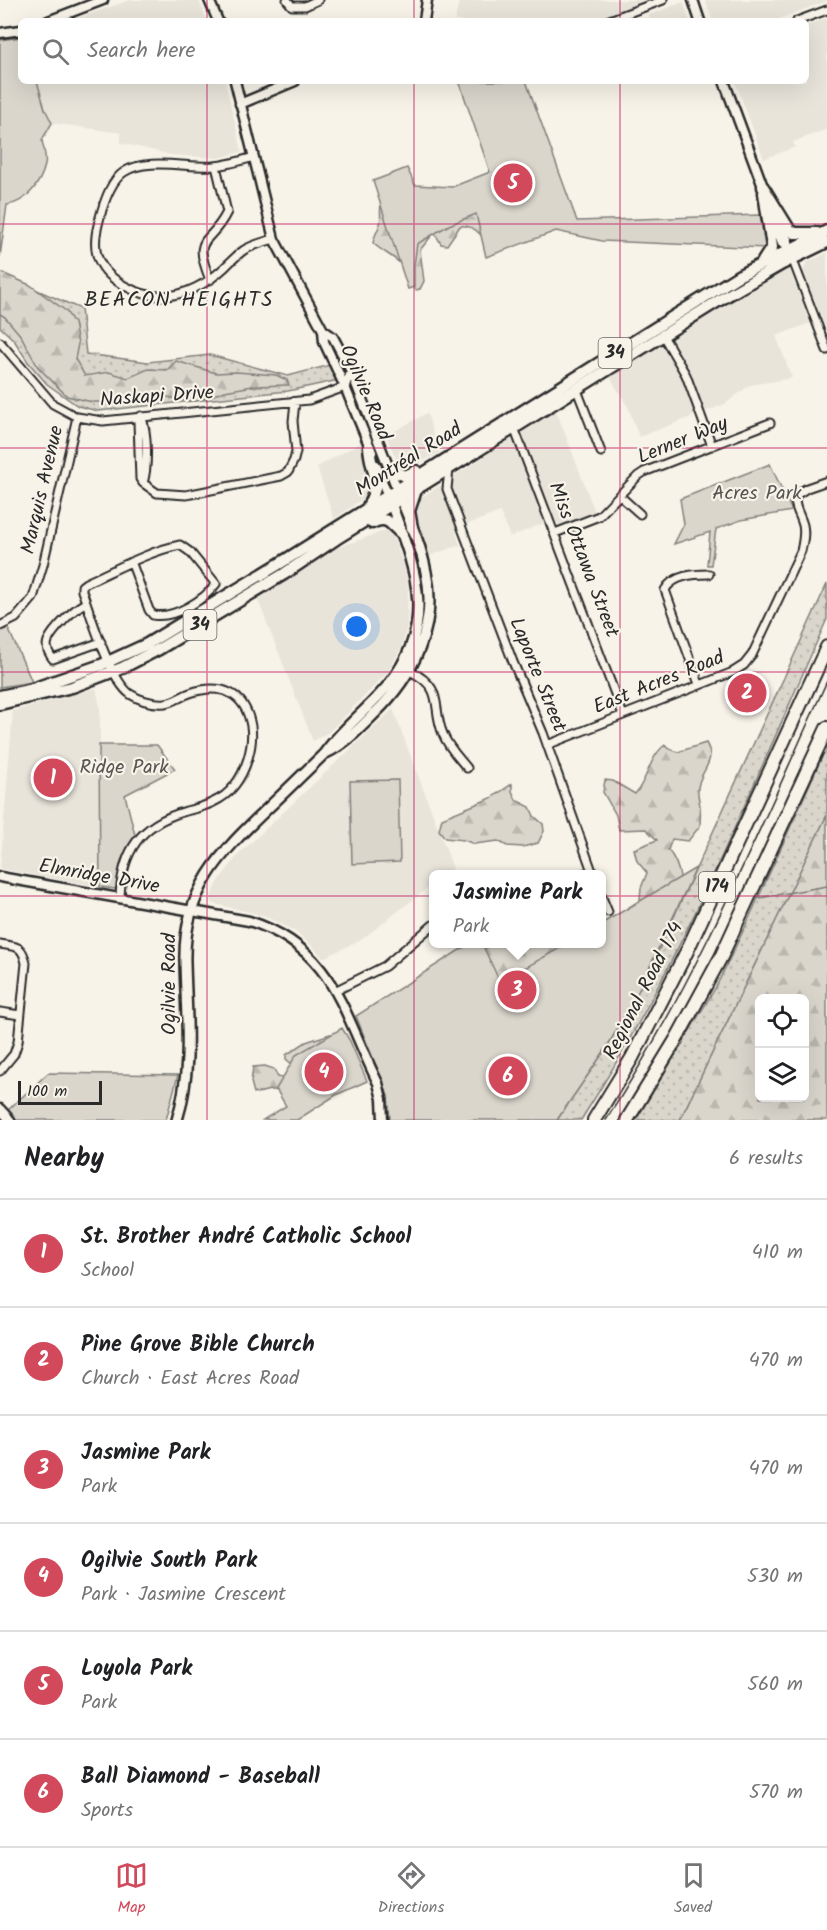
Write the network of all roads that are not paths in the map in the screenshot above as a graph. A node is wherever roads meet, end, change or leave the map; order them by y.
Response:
1 (103, 0) edge
2 (209, 0) edge
3 (287, 0) edge
4 (318, 0) edge
5 (427, 0) edge
6 (663, 0) edge
7 (693, 0) edge
8 (647, 3) edge
9 (827, 10) edge
10 (56, 18) edge
11 (217, 18) edge
12 (424, 18) edge
13 (614, 18) edge
14 (699, 18) edge
15 (805, 18) edge
16 (18, 30) edge
17 (0, 33) edge
18 (236, 84) edge
19 (288, 84) edge
20 (725, 84) edge
21 (240, 104) junction
22 (254, 157) junction
23 (216, 166) junction
24 (763, 187) junction
25 (826, 235) edge
26 (274, 239) junction
27 (790, 254) junction
28 (762, 263) junction
29 (210, 280) junction
30 (323, 330) junction
31 (661, 331) junction
32 (0, 342) edge
33 (827, 350) edge
34 (351, 371) junction
35 (345, 387) junction
36 (577, 390) junction
37 (361, 396) junction
38 (295, 402) junction
39 (141, 416) junction
40 (77, 417) junction
41 (512, 423) junction
42 (770, 423) dead end
43 (712, 446) junction
44 (369, 447) junction
45 (602, 452) dead end
46 (447, 465) junction
47 (389, 468) junction
48 (432, 480) junction
49 (827, 481) edge
50 (447, 489) junction
51 (416, 490) junction
52 (619, 495) junction
53 (394, 497) junction
54 (368, 506) junction
55 (640, 514) dead end
56 (407, 531) junction
57 (555, 533) junction
58 (336, 539) junction
59 (132, 564) junction
60 (281, 569) junction
61 (709, 574) dead end
62 (86, 603) junction
63 (0, 626) edge
64 (102, 642) junction
65 (827, 647) edge
66 (112, 667) junction
67 (410, 671) junction
68 (699, 684) junction
69 (0, 696) edge
70 (0, 704) edge
71 (623, 714) junction
72 (827, 728) edge
73 (547, 745) junction
74 (324, 754) junction
75 (467, 768) dead end
76 (592, 870) edge
77 (0, 877) edge
78 (120, 897) junction
79 (606, 907) edge
80 (193, 910) junction
81 (608, 912) dead end
82 (429, 929) edge
83 (0, 945) edge
84 (335, 991) junction
85 (0, 1012) edge
86 (20, 1016) junction
87 (0, 1071) edge
88 (0, 1109) edge
89 (10, 1120) edge
90 (177, 1120) edge
91 (383, 1120) edge
92 (594, 1120) edge
93 (627, 1120) edge

1 - 10 street
2 - 11 street
3 - 4 street
5 - 12 street
6 - 8 street
7 - 14 street
8 - 13 street
9 - 15 street
16 - 17 street
18 - 21 street, Ogilvie Road
19 - 21 street
20 - 24 street
21 - 22 street, Ogilvie Road
22 - 23 street
22 - 26 street, Ogilvie Road
23 - 29 street
23 - 29 street
24 - 25 main road
24 - 27 street
24 - 28 main road
25 - 27 main road, Montréal Road / 34
26 - 29 street
26 - 30 street, Ogilvie Road
27 - 28 main road, Montréal Road / 34
27 - 31 main road, Montréal Road / 34
27 - 33 street
28 - 31 main road, Montréal Road / 34
30 - 34 street, Ogilvie Road
30 - 35 street, Ogilvie Road
31 - 36 main road, Montréal Road / 34
31 - 41 main road, Montréal Road / 34
31 - 43 street
32 - 40 street, Naskapi Drive
34 - 35 street
34 - 37 street, Ogilvie Road
35 - 37 street
35 - 38 street, Naskapi Drive
35 - 44 street, Ogilvie Road
36 - 41 main road, Montréal Road / 34
36 - 45 street
37 - 47 street, Ogilvie Road
38 - 39 street, Naskapi Drive
38 - 39 street
39 - 40 street, Naskapi Drive
40 - 63 street, Marquis Avenue
41 - 46 main road, Montréal Road / 34
41 - 57 street, Miss Ottawa Street
42 - 43 street, Lerner Way
43 - 52 street, Lerner Way
44 - 53 street, Ogilvie Road
44 - 54 main road
46 - 47 main road
46 - 48 main road, Montréal Road / 34
46 - 50 street, Laporte Street
46 - 53 main road, Montréal Road / 34
47 - 53 street, Ogilvie Road
48 - 50 street
48 - 51 main road, Montréal Road / 34
49 - 68 street, East Acres Road
50 - 73 street, Laporte Street
51 - 53 main road, Montréal Road / 34
51 - 56 main road
52 - 55 street
52 - 57 street, Lerner Way
53 - 54 main road, Montréal Road / 34
53 - 56 main road, Ogilvie Road
53 - 58 main road, Montréal Road / 34
54 - 60 main road, Montréal Road / 34
56 - 58 main road
56 - 67 main road, Ogilvie Road
56 - 74 main road, Ogilvie Road
57 - 71 street, Miss Ottawa Street
58 - 60 main road, Montréal Road / 34
59 - 59 street
59 - 62 street
60 - 66 main road, Montréal Road / 34
61 - 68 street
62 - 64 street
62 - 64 street
64 - 66 street
65 - 92 highway, Regional Road 174 / 174
66 - 69 main road, Montréal Road / 34
66 - 70 main road, Montréal Road / 34
66 - 78 street
67 - 74 main road, Ogilvie Road
67 - 75 street
68 - 71 street, East Acres Road
71 - 73 street, East Acres Road
72 - 93 highway, 174
73 - 76 street, Laporte Street
74 - 80 main road, Ogilvie Road
77 - 78 street, Elmridge Drive
78 - 80 street, Elmridge Drive
79 - 81 street
80 - 84 street, Elmridge Drive
80 - 90 main road, Ogilvie Road
82 - 84 street
83 - 86 street
84 - 91 street, Elmridge Drive
85 - 86 street
86 - 87 street
88 - 89 street

